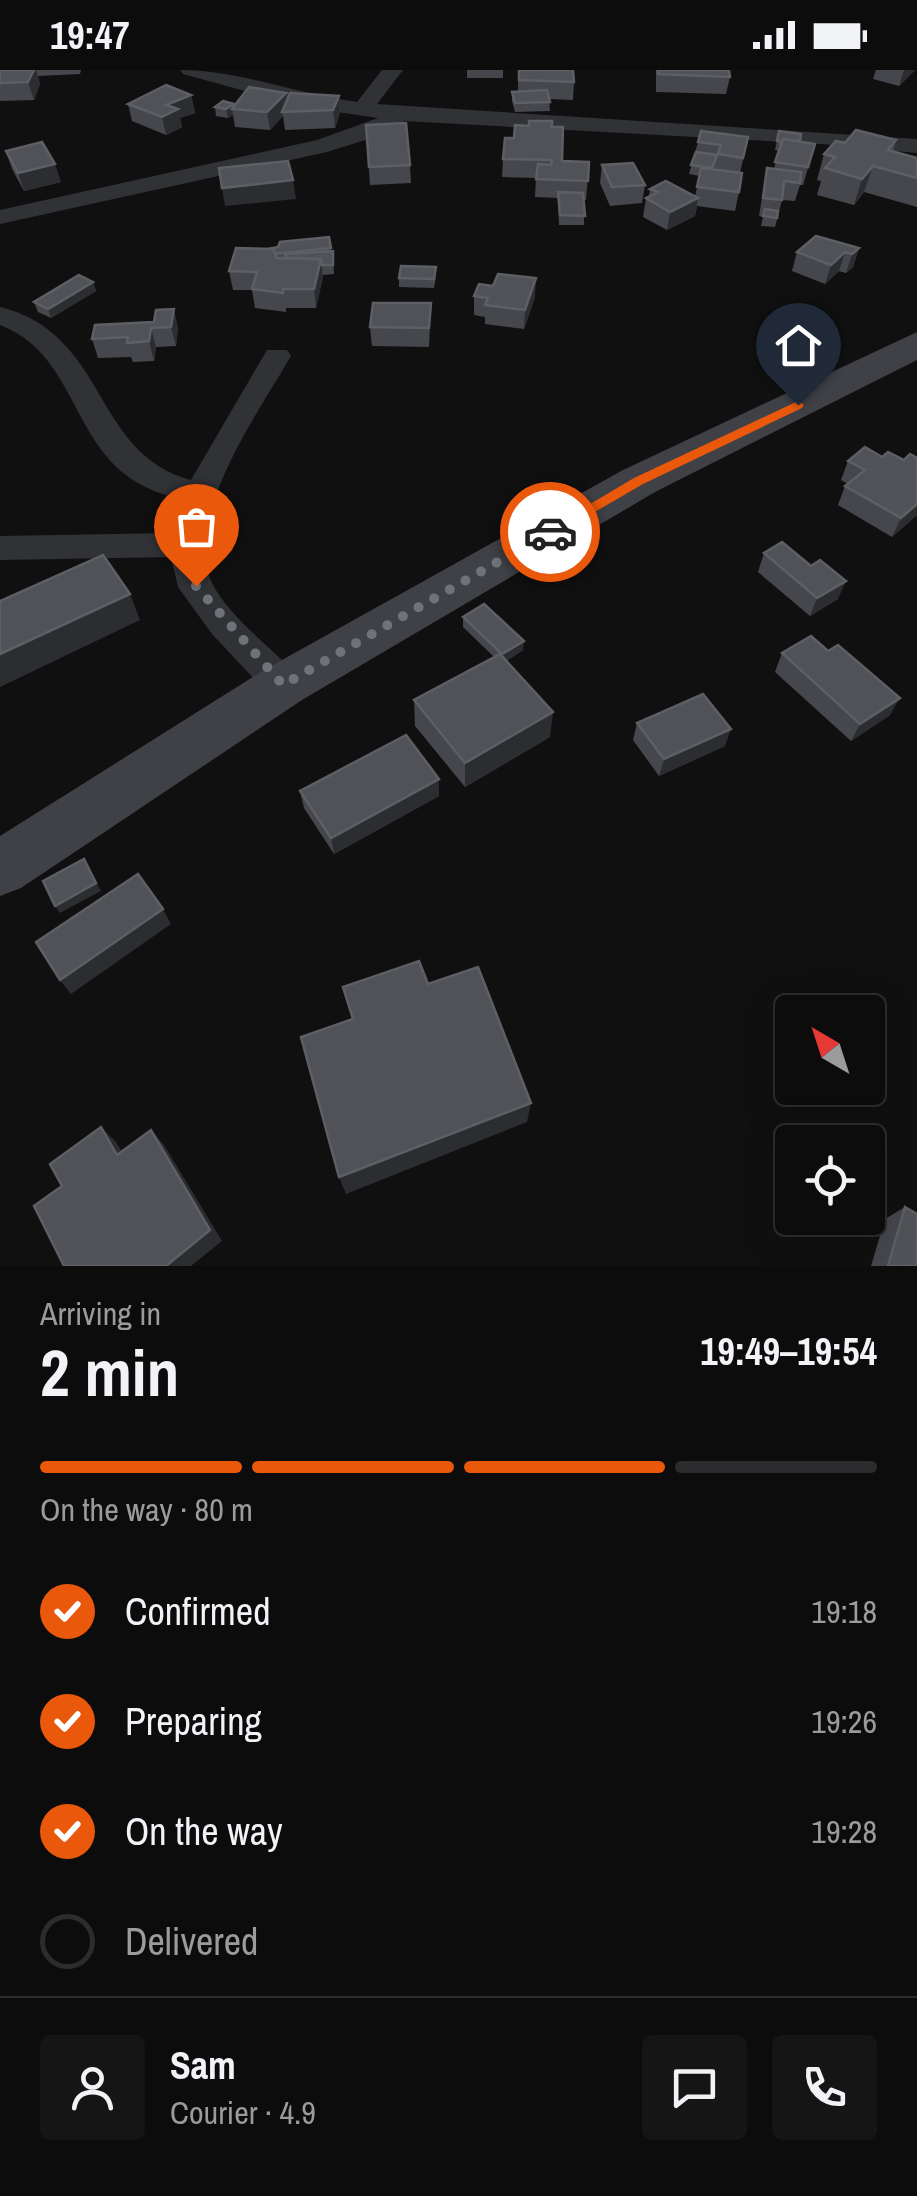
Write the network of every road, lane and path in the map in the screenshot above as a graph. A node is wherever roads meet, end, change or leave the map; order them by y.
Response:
1 (190, 70) edge
2 (393, 70) edge
3 (362, 109) junction
4 (400, 114) junction
5 (917, 146) edge
6 (0, 217) edge
7 (0, 315) edge
8 (917, 344) edge
9 (276, 356) dead end
10 (200, 494) junction
11 (187, 544) junction
12 (0, 548) edge
13 (283, 685) junction
14 (0, 868) edge

1 - 3 street
2 - 3 street
3 - 4 street
4 - 5 street
4 - 6 street
7 - 10 street
8 - 13 street
9 - 10 street
10 - 11 street
11 - 12 street
11 - 13 street
13 - 14 street

